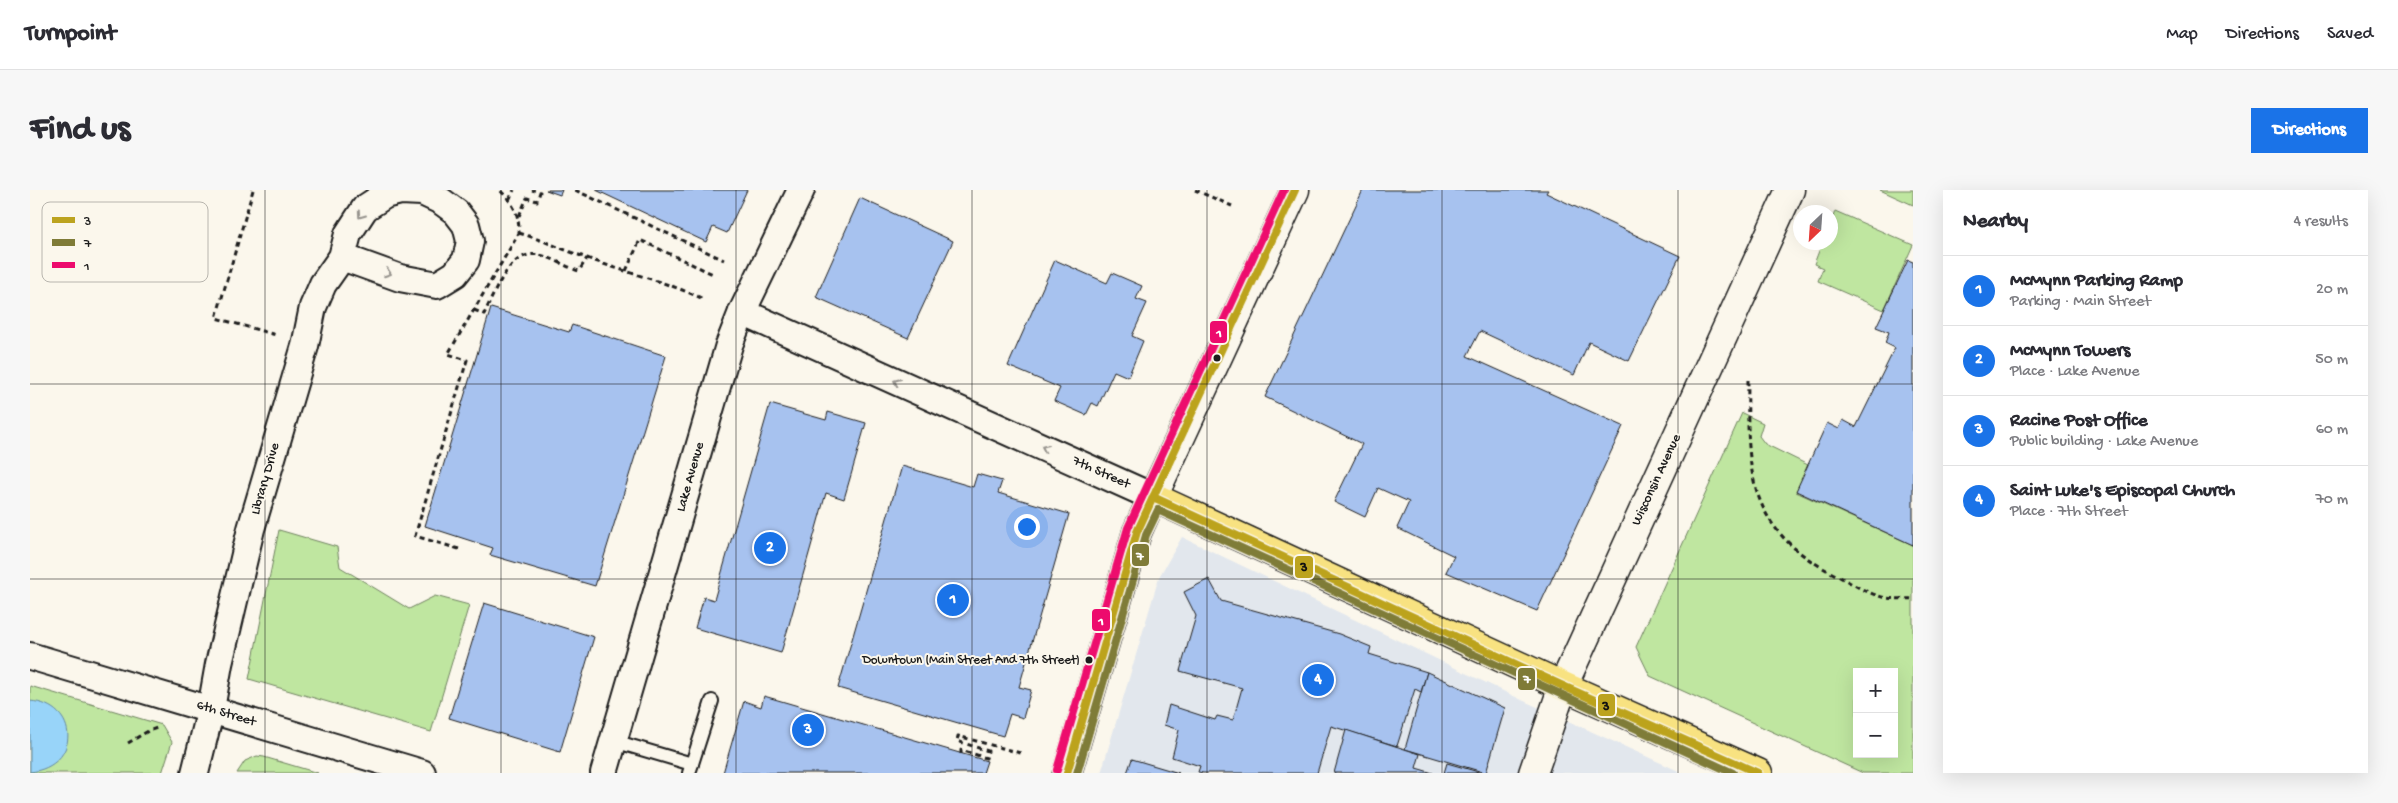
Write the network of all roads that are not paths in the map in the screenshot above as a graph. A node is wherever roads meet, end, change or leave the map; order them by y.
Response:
1 (801, 190) edge
2 (1295, 190) edge
3 (1790, 190) edge
4 (342, 257) junction
5 (742, 312) junction
6 (1154, 497) junction
7 (30, 656) edge
8 (1562, 686) junction
9 (712, 701) dead end
10 (211, 710) junction
11 (614, 742) junction
12 (691, 769) edge
13 (195, 773) edge
14 (422, 773) edge
15 (604, 773) edge
16 (1067, 773) edge
17 (1533, 773) edge
18 (1758, 773) edge

1 - 5 street, Lake Avenue
2 - 6 street
3 - 8 street, Wisconsin Avenue
4 -> 4 street, Library Drive
4 - 10 street, Library Drive
6 -> 5 street, 7th Street
5 - 11 street, Lake Avenue
6 - 8 main road, 7th Street
6 - 16 main road
7 - 10 street, 6th Street
8 - 17 street, Wisconsin Avenue
8 - 18 main road, 7th Street
9 - 12 lane
10 - 13 street, Library Drive
10 - 14 street, 6th Street
11 - 12 lane
11 - 15 street, Lake Avenue

